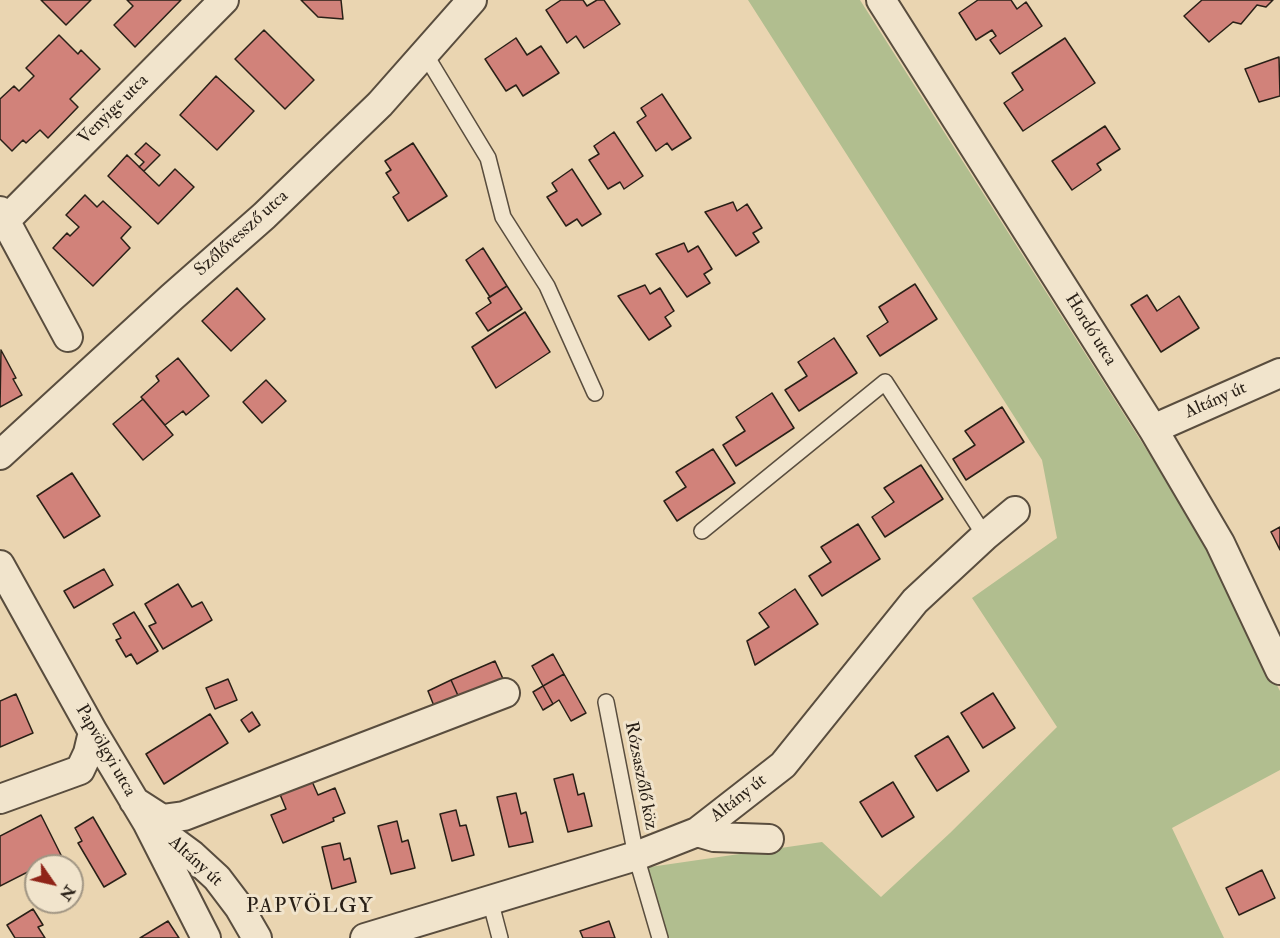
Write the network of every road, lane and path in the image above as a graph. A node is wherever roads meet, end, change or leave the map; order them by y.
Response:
1 (224, 0) edge
2 (472, 0) edge
3 (881, 0) edge
4 (425, 54) junction
5 (3, 216) edge
6 (68, 337) dead end
7 (1280, 373) edge
8 (595, 393) dead end
9 (1152, 429) junction
10 (0, 455) edge
11 (1015, 511) dead end
12 (702, 531) dead end
13 (985, 536) junction
14 (0, 566) edge
15 (1280, 670) edge
16 (505, 693) dead end
17 (606, 702) dead end
18 (93, 732) junction
19 (0, 799) edge
20 (141, 812) junction
21 (697, 831) junction
22 (769, 839) dead end
23 (636, 856) junction
24 (490, 900) junction
25 (206, 938) edge
26 (257, 938) edge
27 (365, 938) edge
28 (500, 938) edge
29 (660, 938) edge

1 - 5 street, Venyige utca
2 - 4 street, Szőlővessző utca
3 - 9 street, Hordó utca
4 - 8 lane
4 - 10 street, Szőlővessző utca
5 - 6 street
7 - 9 street, Altány út
9 - 15 street, Hordó utca
11 - 13 street, Altány út
12 - 13 lane
13 - 21 street, Altány út
14 - 18 street, Papvölgyi utca
16 - 20 street
17 - 23 lane, Rózsaszőlő köz
18 - 19 street
18 - 20 street, Papvölgyi utca
20 - 25 street, Papvölgyi utca
20 - 26 street, Altány út
21 - 22 street
21 - 23 street, Altány út
23 - 24 street, Altány út
23 - 29 lane, Rózsaszőlő köz
24 - 27 street, Altány út
24 - 28 lane

